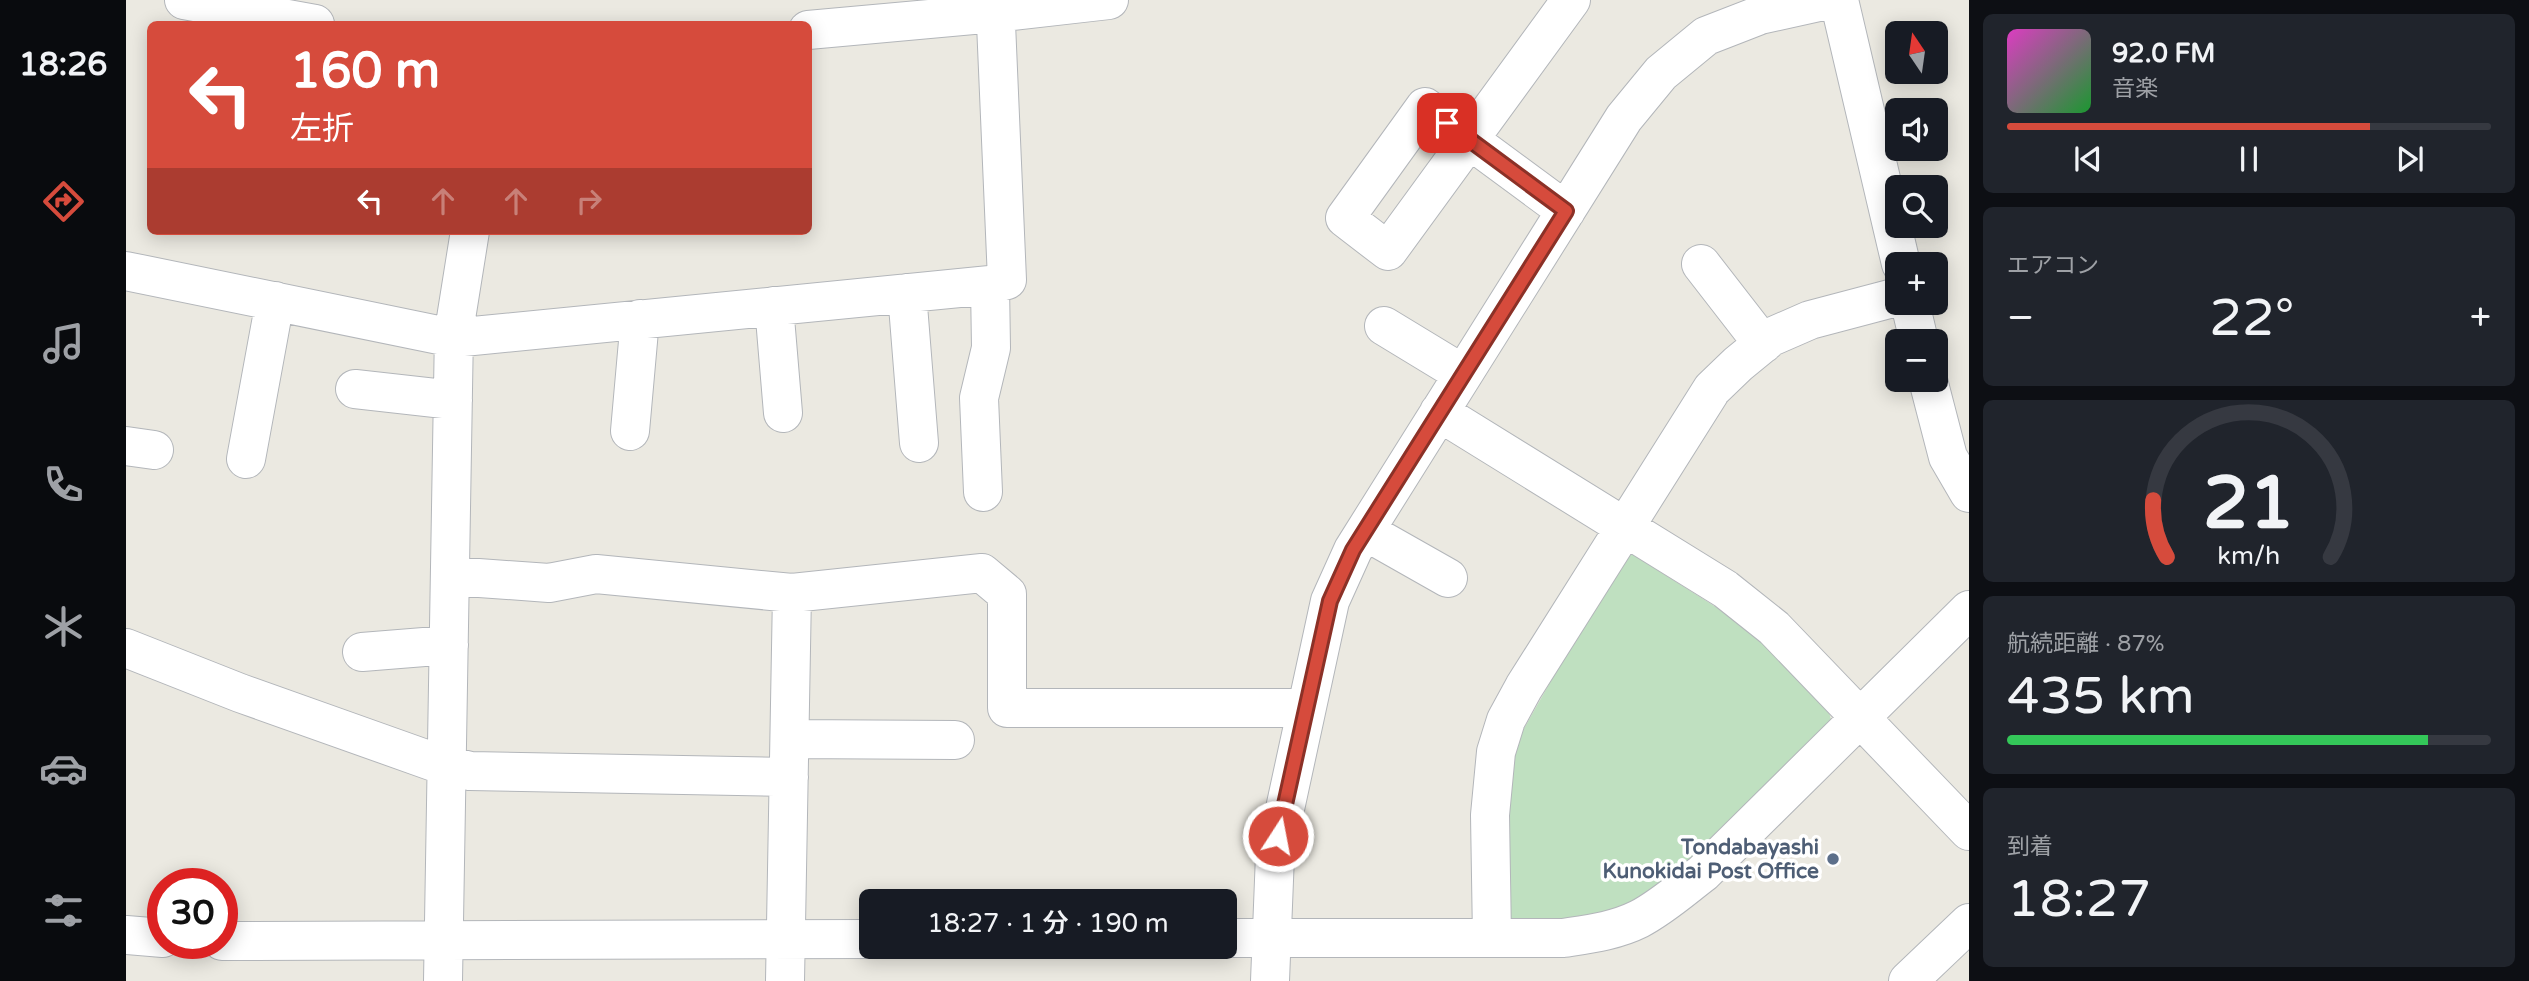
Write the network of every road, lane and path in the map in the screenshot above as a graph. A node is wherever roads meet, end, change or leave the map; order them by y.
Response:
1 (184, 0) edge
2 (1109, 0) edge
3 (1571, 0) edge
4 (1828, 0) edge
5 (1839, 0) edge
6 (995, 6) edge
7 (303, 15) edge
8 (812, 29) edge
9 (1566, 211) junction
10 (469, 235) edge
11 (1898, 252) edge
12 (1701, 264) dead end
13 (126, 271) edge
14 (990, 285) junction
15 (907, 293) junction
16 (1885, 300) edge
17 (275, 301) junction
18 (774, 306) junction
19 (640, 319) junction
20 (1384, 326) dead end
21 (454, 338) junction
22 (1763, 344) junction
23 (1463, 374) junction
24 (355, 389) dead end
25 (1931, 392) edge
26 (453, 400) junction
27 (1439, 412) junction
28 (783, 413) dead end
29 (630, 431) dead end
30 (919, 443) dead end
31 (246, 459) dead end
32 (983, 492) dead end
33 (1969, 493) edge
34 (1625, 527) junction
35 (1365, 531) junction
36 (450, 576) junction
37 (1448, 578) dead end
38 (792, 593) junction
39 (1969, 610) edge
40 (449, 645) junction
41 (126, 648) edge
42 (362, 652) dead end
43 (1306, 708) junction
44 (1860, 718) junction
45 (790, 739) junction
46 (955, 740) dead end
47 (448, 765) junction
48 (789, 777) junction
49 (1969, 831) edge
50 (1969, 923) edge
51 (126, 935) edge
52 (147, 937) edge
53 (1237, 938) edge
54 (1271, 938) junction
55 (1492, 938) junction
56 (859, 939) edge
57 (444, 940) junction
58 (785, 940) junction
59 (238, 941) edge
60 (443, 981) edge
61 (785, 981) edge
62 (1270, 981) edge
63 (1908, 981) edge

1 - 7 street
2 - 6 street
3 - 9 street
4 - 9 street
5 - 11 street
6 - 8 street
6 - 14 street
9 - 23 street
10 - 21 street
12 - 22 street
13 - 17 street
14 - 15 street
14 - 32 street
15 - 18 street
15 - 30 street
16 - 22 street
17 - 21 street
17 - 31 street
18 - 19 street
18 - 28 street
19 - 21 street
19 - 29 street
20 - 23 street
21 - 26 street
22 - 34 street
23 - 27 street
24 - 26 street
25 - 33 street
26 - 36 street
27 - 34 street
27 - 35 street
34 - 44 street
34 - 55 street
35 - 37 street
35 - 43 street
36 - 38 street
36 - 40 street
38 - 43 street
38 - 45 street
39 - 44 street
40 - 42 street
40 - 47 street
41 - 47 street
43 - 54 street
44 - 49 street
44 - 55 street
45 - 46 street
45 - 48 street
47 - 48 street
47 - 57 street
48 - 58 street
50 - 63 street
51 - 52 street
53 - 54 street
54 - 55 street
54 - 62 street
56 - 58 street
57 - 58 street
57 - 59 street
57 - 60 street
58 - 61 street

